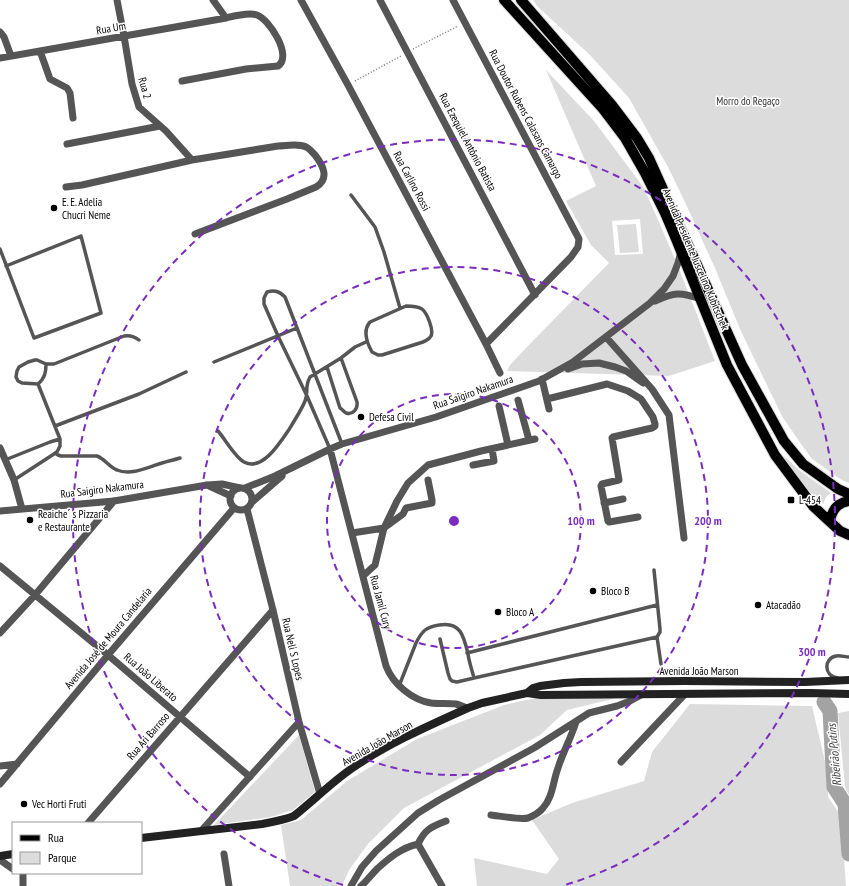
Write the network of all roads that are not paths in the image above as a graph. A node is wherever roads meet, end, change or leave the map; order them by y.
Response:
1 (117, 0) edge
2 (213, 0) edge
3 (301, 0) edge
4 (380, 0) edge
5 (453, 0) edge
6 (504, 0) edge
7 (521, 0) edge
8 (226, 18) junction
9 (0, 32) edge
10 (124, 36) junction
11 (40, 52) junction
12 (11, 56) junction
13 (0, 58) edge
14 (182, 81) dead end
15 (73, 118) dead end
16 (160, 126) junction
17 (66, 144) dead end
18 (192, 160) junction
19 (66, 187) dead end
20 (351, 195) dead end
21 (195, 234) dead end
22 (0, 249) edge
23 (681, 251) junction
24 (6, 266) junction
25 (535, 295) junction
26 (701, 299) junction
27 (650, 303) junction
28 (400, 308) junction
29 (297, 328) junction
30 (278, 336) junction
31 (606, 337) junction
32 (139, 340) dead end
33 (366, 342) junction
34 (486, 344) junction
35 (341, 358) junction
36 (214, 362) dead end
37 (46, 364) junction
38 (327, 367) junction
39 (186, 372) dead end
40 (500, 373) dead end
41 (314, 374) junction
42 (550, 375) junction
43 (542, 379) junction
44 (38, 384) junction
45 (652, 389) junction
46 (307, 396) junction
47 (547, 399) junction
48 (518, 400) dead end
49 (499, 406) dead end
50 (549, 409) dead end
51 (55, 426) junction
52 (218, 431) dead end
53 (60, 439) junction
54 (342, 444) junction
55 (508, 445) junction
56 (0, 448) edge
57 (330, 449) junction
58 (492, 449) junction
59 (55, 453) junction
60 (180, 458) dead end
61 (5, 460) junction
62 (473, 465) dead end
63 (288, 471) junction
64 (14, 480) junction
65 (428, 480) dead end
66 (207, 485) junction
67 (242, 488) junction
68 (849, 494) edge
69 (231, 496) junction
70 (623, 499) dead end
71 (114, 501) junction
72 (849, 501) edge
73 (252, 502) junction
74 (604, 503) junction
75 (234, 508) junction
76 (22, 509) junction
77 (247, 509) junction
78 (0, 511) edge
79 (638, 517) dead end
80 (830, 521) junction
81 (384, 528) junction
82 (352, 533) junction
83 (849, 535) edge
84 (684, 538) dead end
85 (0, 566) edge
86 (654, 570) dead end
87 (363, 576) junction
88 (35, 595) junction
89 (657, 605) junction
90 (273, 610) junction
91 (0, 632) edge
92 (657, 637) junction
93 (440, 639) dead end
94 (467, 653) junction
95 (108, 655) junction
96 (849, 657) edge
97 (661, 664) dead end
98 (474, 678) junction
99 (849, 679) edge
100 (399, 686) junction
101 (527, 693) junction
102 (643, 694) junction
103 (685, 694) junction
104 (849, 694) edge
105 (468, 708) junction
106 (180, 717) junction
107 (299, 722) junction
108 (576, 722) junction
109 (621, 762) dead end
110 (16, 764) junction
111 (0, 766) edge
112 (250, 777) junction
113 (0, 784) edge
114 (320, 794) junction
115 (491, 815) dead end
116 (446, 821) dead end
117 (89, 822) edge
118 (200, 831) junction
119 (142, 838) edge
120 (418, 844) junction
121 (12, 854) edge
122 (224, 854) dead end
123 (0, 856) edge
124 (0, 860) edge
125 (12, 868) edge
126 (229, 886) edge
127 (351, 886) edge
128 (361, 886) edge
129 (442, 886) edge

1 - 10 street, Rua 2
2 - 8 street
3 - 34 street, Rua Carlino Rossi
4 - 25 street, Rua Ezequiel Antônio Batista
5 - 25 street, Rua Doutor Rubens Calasans Camargo
6 - 23 main road, Avenida Presidente Juscelino Kubitschek
7 - 68 main road, Avenida Presidente Juscelino Kubitschek
8 - 10 street, Rua Um
8 - 14 street, Rua Um
9 - 12 street
10 - 11 street, Rua Um
10 - 16 street, Rua 2
11 - 12 street, Rua Um
11 - 15 street
12 - 13 street, Rua Um
16 - 17 street
16 - 18 street, Rua 2
18 - 19 street
18 - 21 street
20 - 28 lane
22 - 24 lane
23 - 26 main road, Avenida Presidente Juscelino Kubitschek
23 - 27 street, Rua Saigiro Nakamura
24 - 24 lane
25 - 34 street
26 - 27 street, Rua Saigiro Nakamura
26 - 80 main road, Avenida Presidente Juscelino Kubitschek
27 - 31 street, Rua Saigiro Nakamura
28 - 33 lane
28 - 33 lane
29 - 30 lane
29 - 30 lane
29 - 41 lane
30 - 36 lane
30 - 46 lane
31 - 42 street, Rua Saigiro Nakamura
31 - 45 street
32 - 37 lane
33 - 35 lane
34 - 40 street, Rua Carlino Rossi
35 - 38 lane
35 - 38 lane
37 - 44 lane
37 - 44 lane
38 - 41 lane
39 - 51 lane
41 - 46 lane
41 - 54 lane
42 - 43 street, Rua Saigiro Nakamura
42 - 45 street
43 - 47 street
43 - 54 street, Rua Saigiro Nakamura
44 - 51 lane
45 - 84 street
46 - 52 lane
46 - 57 lane
47 - 50 street
47 - 74 street
48 - 55 street
49 - 55 street
51 - 53 lane
53 - 59 lane
53 - 61 lane
54 - 57 street, Rua Saigiro Nakamura
55 - 58 street
56 - 61 street
57 - 63 street, Rua Saigiro Nakamura
57 - 82 street, Rua Jamil Cury
58 - 62 street
58 - 81 street
59 - 60 lane
59 - 64 lane
61 - 64 street
63 - 67 street, Rua Saigiro Nakamura
63 - 73 street, Rua Saigiro Nakamura
64 - 76 street
65 - 81 street
66 - 67 street, Rua Saigiro Nakamura
66 - 69 street
66 - 71 street, Rua Saigiro Nakamura
67 - 69 street
67 - 73 street
69 - 75 street
70 - 74 street
71 - 76 street, Rua Saigiro Nakamura
71 - 88 street
72 - 80 main road
73 - 77 street
74 - 79 street
75 - 77 street
75 - 95 street, Avenida José de Moura Candelaria
76 - 78 street, Rua Saigiro Nakamura
77 - 90 street, Rua Neli S Lopes
80 - 83 main road, Avenida Presidente Juscelino Kubitschek
81 - 82 street
81 - 87 street
82 - 87 street, Rua Jamil Cury
85 - 88 street, Rua João Liberato
86 - 89 lane
87 - 100 street, Rua Jamil Cury
88 - 91 street
88 - 95 street, Rua João Liberato
89 - 92 lane
89 - 94 lane
90 - 106 street, Rua Ari Barroso
90 - 107 street, Rua Neli S Lopes
92 - 97 lane
92 - 98 lane
93 - 98 lane
94 - 98 lane
94 - 100 lane
95 - 106 street, Rua João Liberato
95 - 110 street, Avenida José de Moura Candelaria
96 - 99 lane
99 - 101 main road, Avenida João Marson
100 - 105 street, Rua Jamil Cury
101 - 102 main road, Avenida João Marson
101 - 105 main road, Avenida João Marson
102 - 103 main road, Avenida João Marson
102 - 108 street, Avenida João Marson
103 - 104 main road, Avenida João Marson
103 - 109 street
105 - 114 main road, Avenida João Marson
106 - 112 street, Rua João Liberato
106 - 117 street, Rua Ari Barroso
107 - 112 street
107 - 114 street, Rua Neli S Lopes
108 - 115 street
108 - 127 street, Avenida João Marson
110 - 111 street
110 - 113 street, Avenida José de Moura Candelaria
112 - 118 street
114 - 118 main road, Avenida João Marson
116 - 120 street
118 - 119 main road, Avenida João Marson
120 - 128 street
120 - 129 street
121 - 123 main road
122 - 126 street
124 - 125 street

